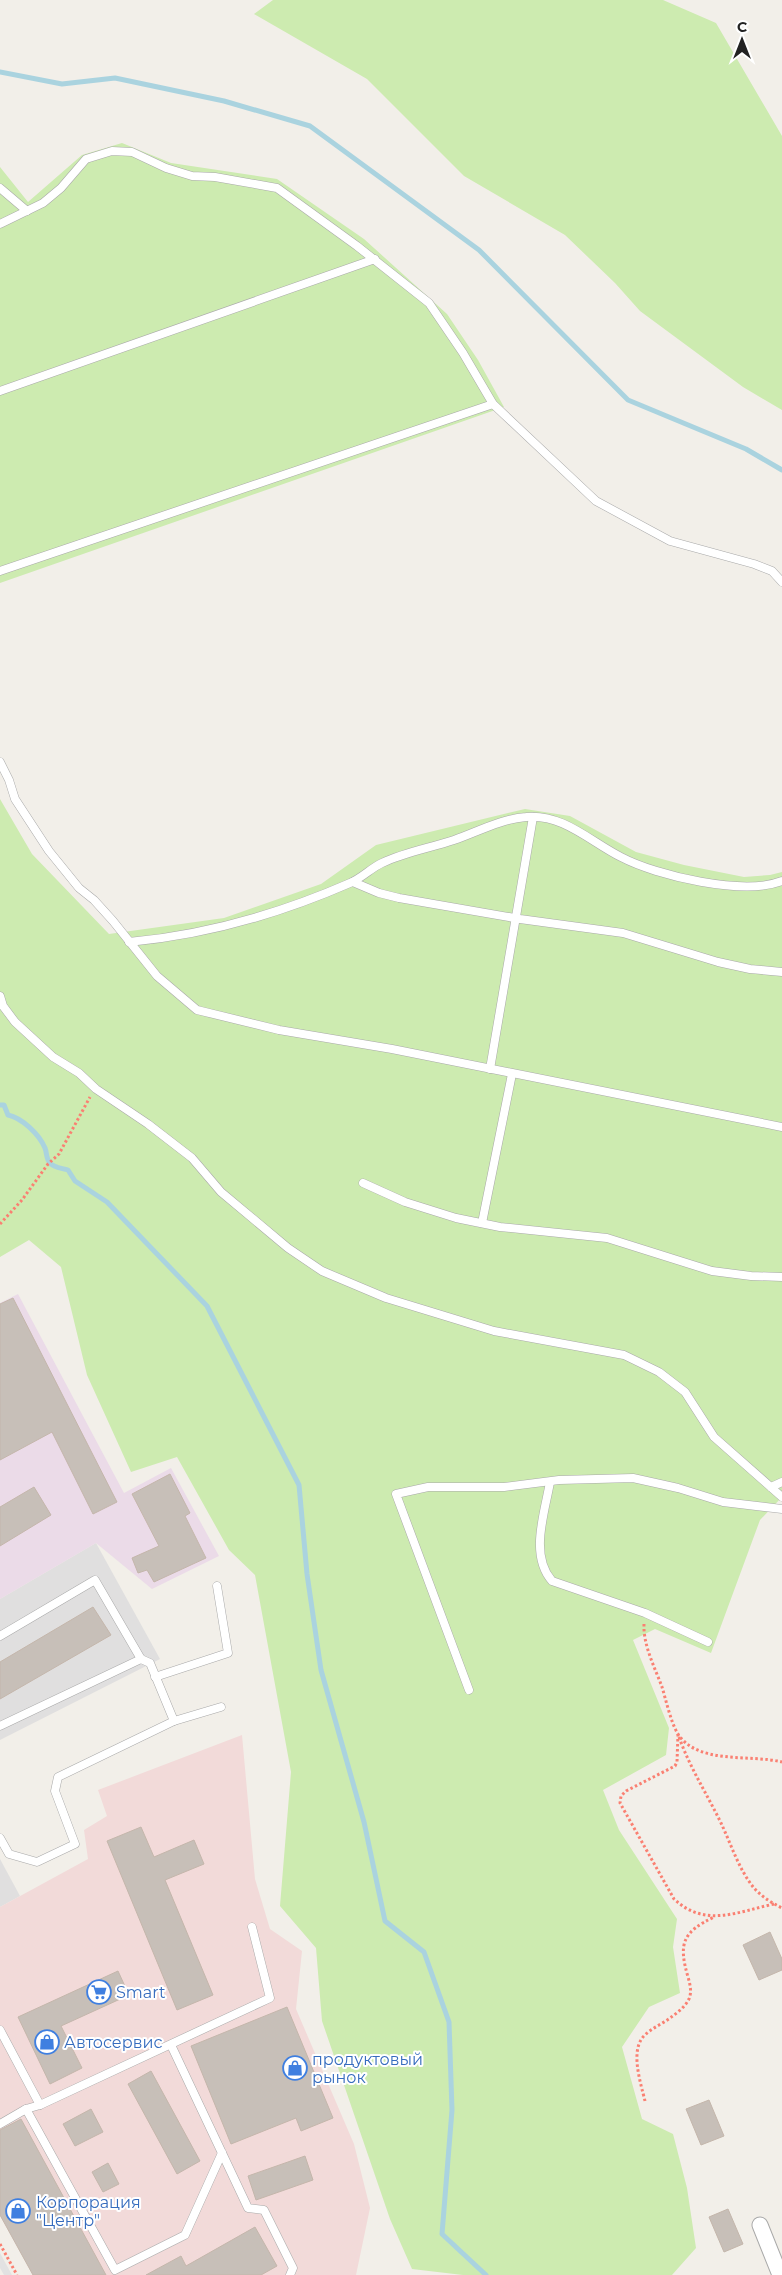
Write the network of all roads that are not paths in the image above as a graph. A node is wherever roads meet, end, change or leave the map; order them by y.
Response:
1 (0, 188) edge
2 (27, 211) junction
3 (0, 224) edge
4 (375, 260) junction
5 (0, 391) edge
6 (493, 404) junction
7 (0, 571) edge
8 (782, 582) edge
9 (0, 762) edge
10 (534, 817) junction
11 (782, 881) edge
12 (353, 882) junction
13 (517, 918) junction
14 (129, 942) junction
15 (782, 972) edge
16 (0, 996) edge
17 (490, 1069) junction
18 (512, 1074) junction
19 (782, 1127) edge
20 (363, 1183) dead end
21 (482, 1223) junction
22 (782, 1277) edge
23 (550, 1482) junction
24 (782, 1482) edge
25 (771, 1487) junction
26 (782, 1496) edge
27 (782, 1509) edge
28 (218, 1586) dead end
29 (0, 1636) edge
30 (708, 1642) dead end
31 (142, 1659) junction
32 (155, 1677) junction
33 (469, 1690) dead end
34 (222, 1707) dead end
35 (174, 1721) junction
36 (0, 1726) edge
37 (0, 1838) edge
38 (252, 1927) dead end
39 (0, 2030) edge
40 (171, 2045) junction
41 (40, 2105) junction
42 (26, 2109) junction
43 (0, 2124) edge
44 (222, 2153) junction
45 (760, 2225) dead end
46 (290, 2275) edge
47 (780, 2275) edge

1 - 2 lane
2 - 3 lane
2 - 4 lane
4 - 5 lane
4 - 6 lane
6 - 7 lane
6 - 8 lane
9 - 14 lane
10 - 11 lane
10 - 12 lane
10 - 13 lane
12 - 13 lane
12 - 14 lane
13 - 15 lane
13 - 17 lane
14 - 17 lane
16 - 25 lane
17 - 18 lane
18 - 19 lane
18 - 21 lane
20 - 21 lane
21 - 22 lane
23 - 27 lane
23 - 30 lane
23 - 33 lane
24 - 25 lane
25 - 26 lane
28 - 32 lane
29 - 31 lane
31 - 32 lane
31 - 36 lane
32 - 35 lane
34 - 35 lane
35 - 37 lane
38 - 40 lane
39 - 41 lane
40 - 41 lane
40 - 44 lane
41 - 42 lane
42 - 43 lane
42 - 44 lane
44 - 46 lane
45 - 47 street

